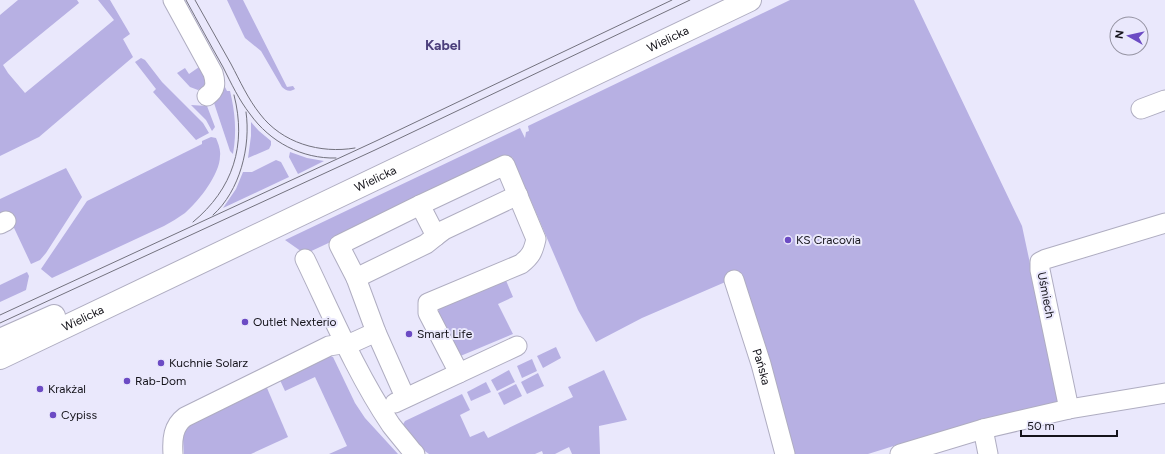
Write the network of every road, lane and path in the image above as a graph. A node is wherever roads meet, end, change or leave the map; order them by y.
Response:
1 (173, 0) edge
2 (718, 0) edge
3 (750, 0) edge
4 (207, 96) dead end
5 (1165, 100) edge
6 (1142, 109) dead end
7 (518, 195) junction
8 (420, 205) junction
9 (1165, 223) edge
10 (436, 236) junction
11 (305, 259) dead end
12 (356, 278) junction
13 (734, 280) dead end
14 (376, 332) junction
15 (0, 340) edge
16 (346, 344) junction
17 (517, 346) dead end
18 (0, 358) edge
19 (459, 373) junction
20 (1165, 393) edge
21 (405, 398) junction
22 (382, 409) junction
23 (1069, 409) junction
24 (983, 429) junction
25 (173, 454) edge
26 (415, 454) edge
27 (785, 454) edge
28 (900, 454) edge
29 (988, 454) edge

1 - 4 street
2 - 15 main road, Wielicka
3 - 18 main road, Wielicka
5 - 6 street
7 - 8 street
7 - 10 street
7 - 19 street
8 - 10 street
8 - 12 street
9 - 23 street, Uśmiech
10 - 12 street
11 - 16 street
12 - 14 street
13 - 27 street, Pańska
14 - 16 street
14 - 21 street
16 - 22 street
16 - 25 street
17 - 19 street
19 - 21 street
20 - 23 street
21 - 22 street
22 - 26 street
23 - 24 street
24 - 28 street
24 - 29 street

